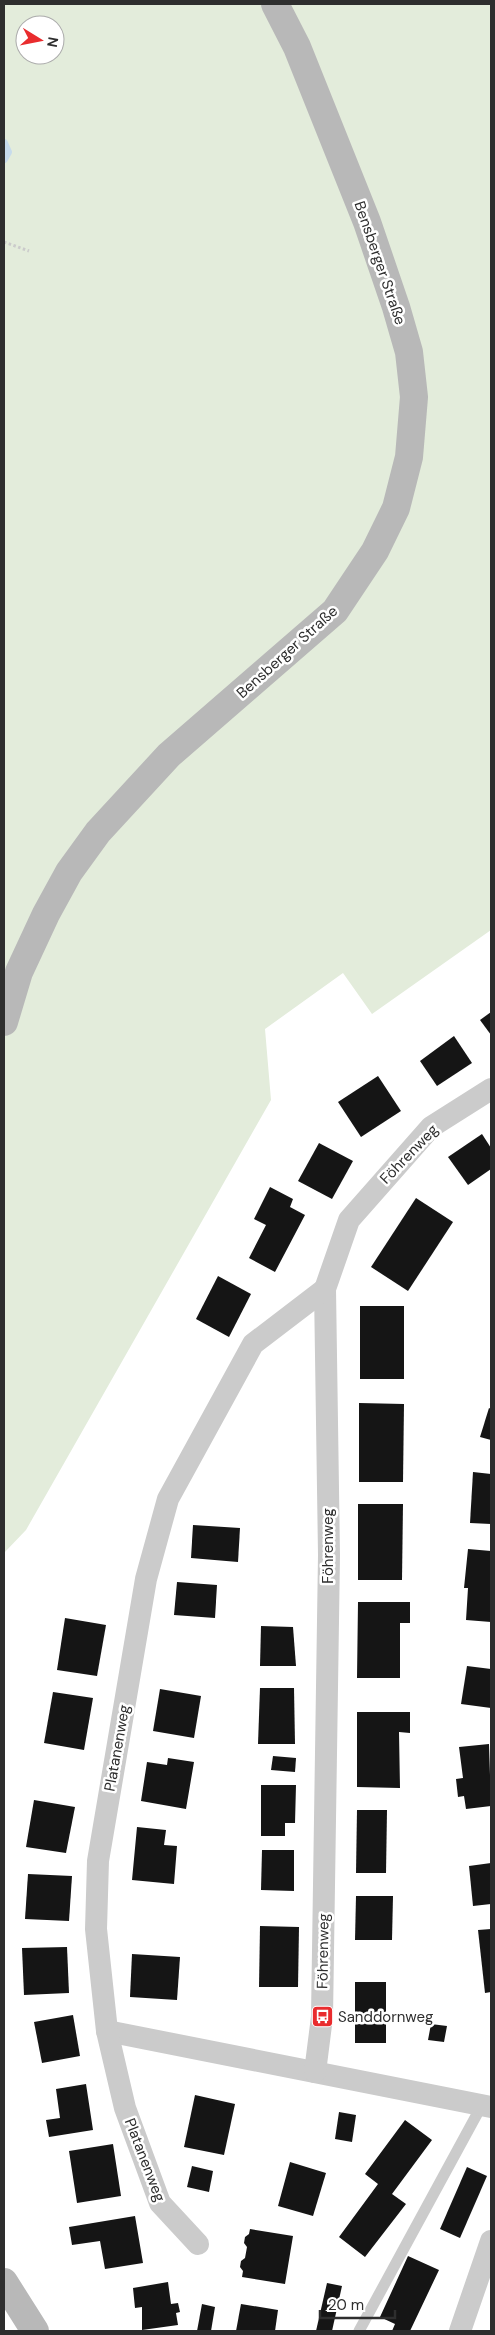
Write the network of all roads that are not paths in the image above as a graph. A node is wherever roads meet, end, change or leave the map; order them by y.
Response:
1 (275, 4) edge
2 (4, 1022) edge
3 (491, 1089) edge
4 (325, 1289) junction
5 (107, 2031) junction
6 (315, 2072) junction
7 (486, 2106) edge
8 (491, 2241) edge
9 (198, 2244) dead end
10 (4, 2282) edge
11 (35, 2331) edge
12 (359, 2331) edge
13 (460, 2331) edge

1 - 2 main road, Bensberger Straße
3 - 4 street, Föhrenweg
4 - 5 street, Platanenweg
4 - 6 street, Föhrenweg
5 - 6 street
5 - 9 street, Platanenweg
6 - 7 street
7 - 12 lane
8 - 13 street
10 - 11 main road

